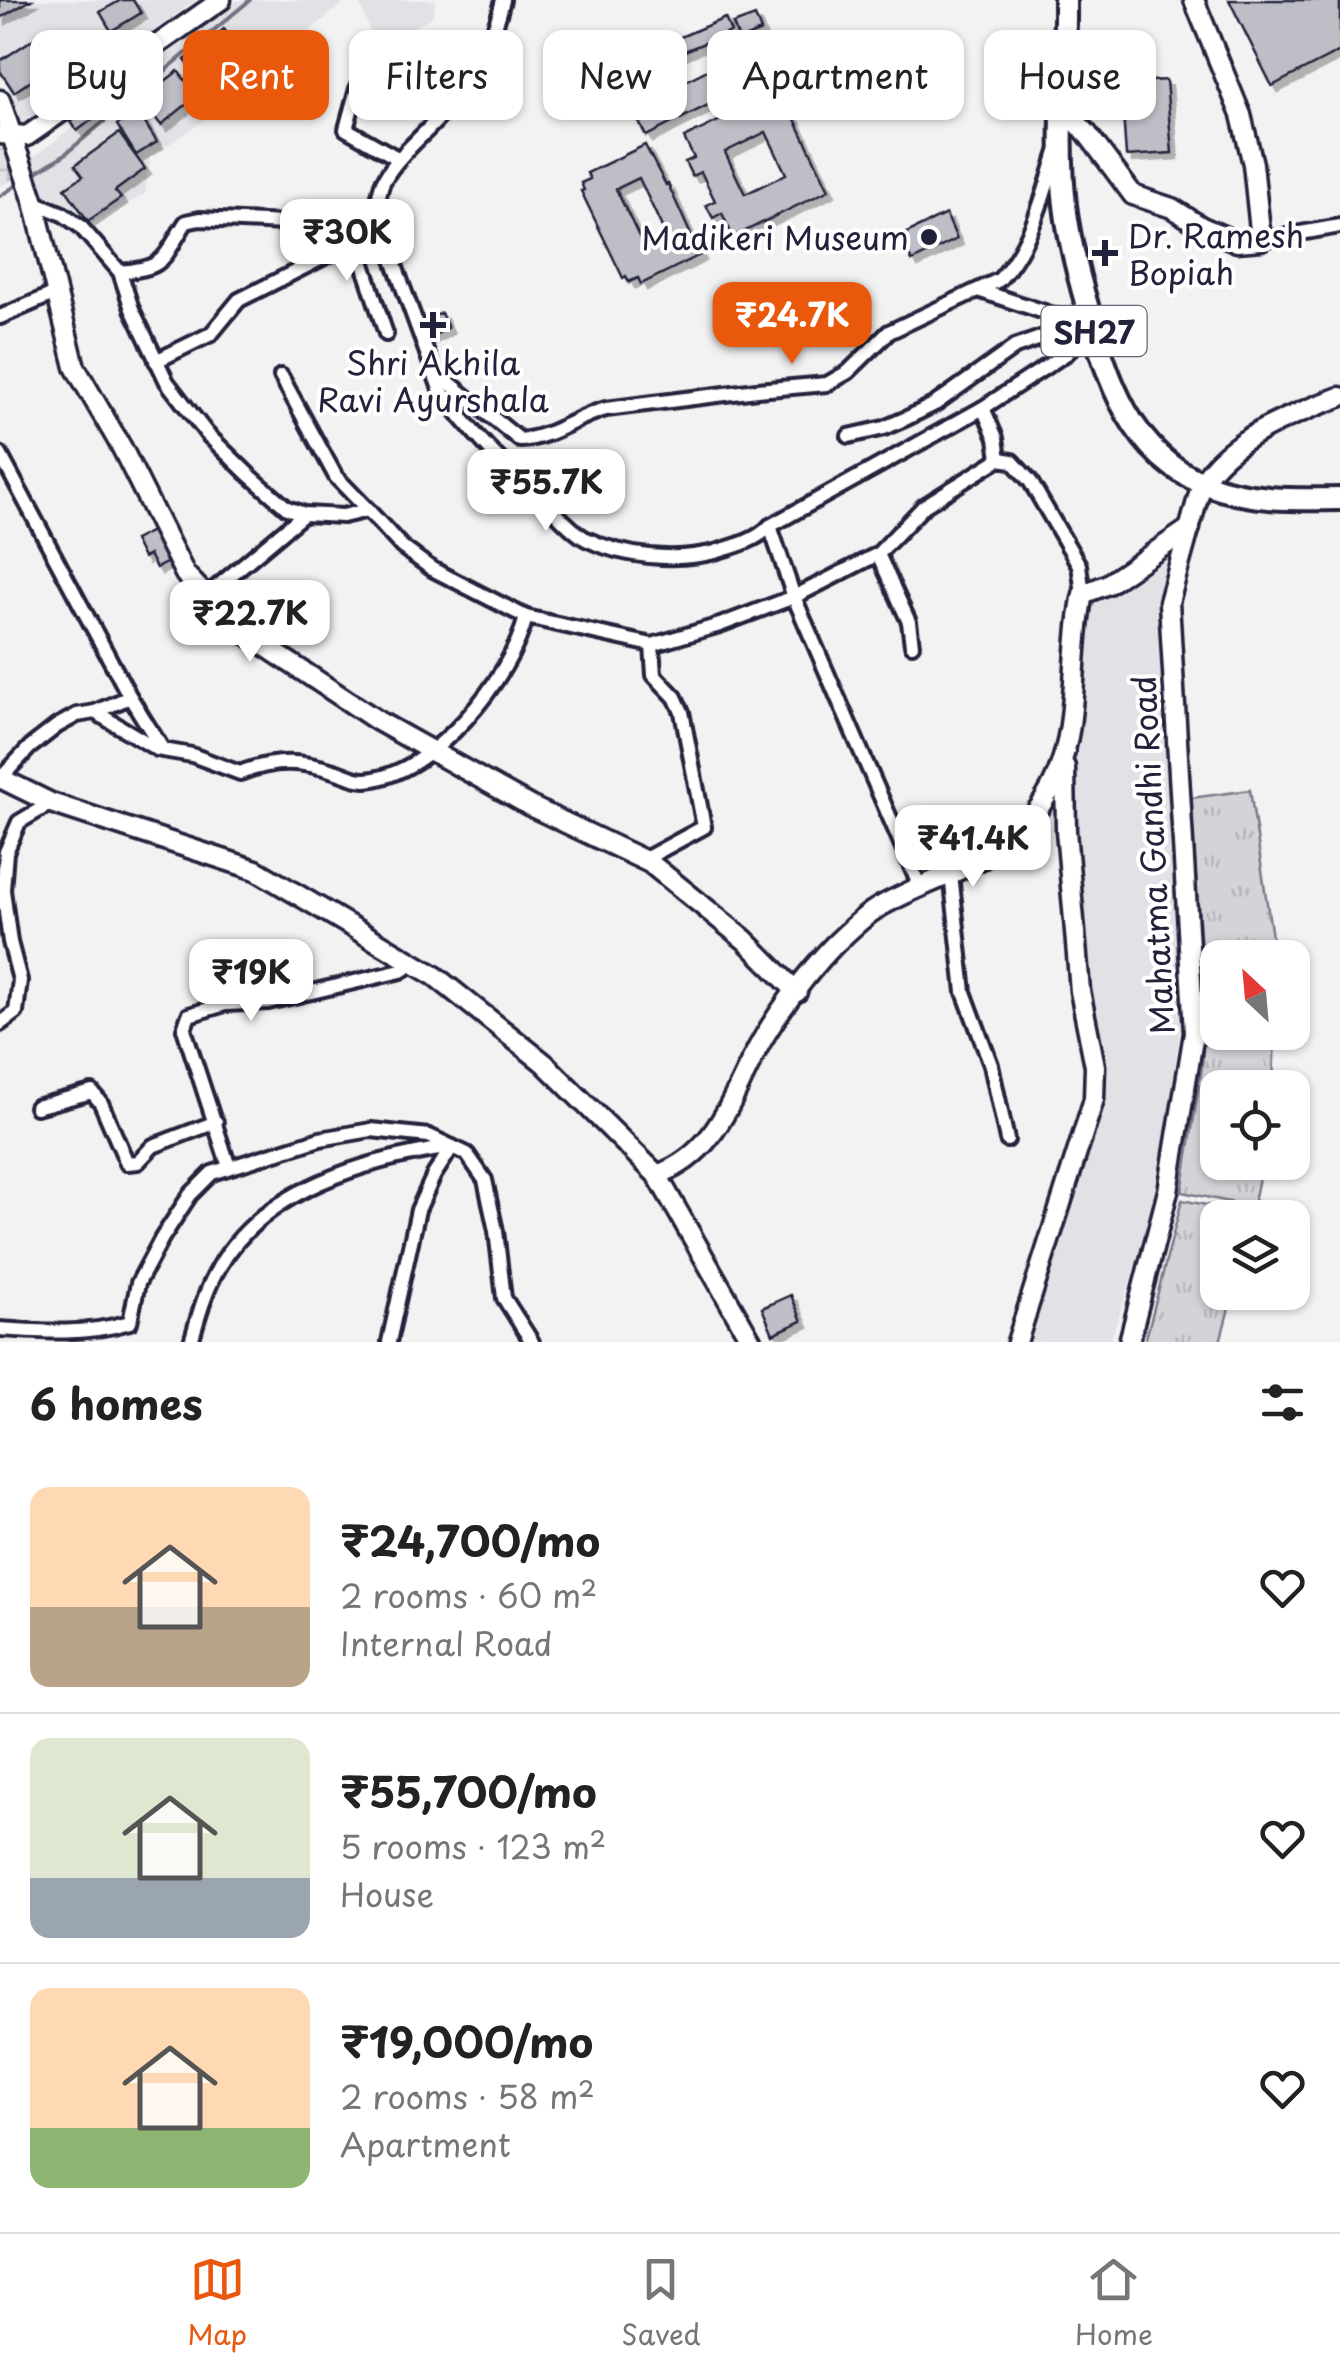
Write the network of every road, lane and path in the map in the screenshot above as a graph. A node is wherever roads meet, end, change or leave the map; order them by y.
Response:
1 (221, 0) edge
2 (503, 0) edge
3 (1065, 0) edge
4 (1194, 0) edge
5 (1065, 30) edge
6 (0, 100) edge
7 (349, 119) edge
8 (1064, 120) junction
9 (5, 134) edge
10 (399, 159) junction
11 (34, 202) junction
12 (376, 213) junction
13 (349, 222) junction
14 (1340, 226) edge
15 (1260, 240) junction
16 (356, 241) junction
17 (120, 272) junction
18 (58, 292) junction
19 (981, 292) junction
20 (0, 317) edge
21 (1086, 326) junction
22 (386, 334) dead end
23 (156, 361) junction
24 (434, 370) junction
25 (282, 376) dead end
26 (1340, 397) edge
27 (983, 408) junction
28 (849, 436) dead end
29 (0, 454) edge
30 (999, 459) junction
31 (1202, 483) junction
32 (1340, 499) edge
33 (368, 510) junction
34 (304, 514) junction
35 (770, 526) junction
36 (1190, 528) junction
37 (878, 554) junction
38 (1083, 594) junction
39 (206, 596) junction
40 (794, 597) junction
41 (526, 617) junction
42 (652, 645) junction
43 (912, 645) dead end
44 (130, 697) junction
45 (95, 712) junction
46 (1066, 749) junction
47 (163, 750) junction
48 (434, 750) junction
49 (0, 778) edge
50 (51, 803) junction
51 (3, 855) edge
52 (645, 860) junction
53 (951, 874) junction
54 (920, 886) junction
55 (412, 963) junction
56 (797, 992) junction
57 (0, 1024) edge
58 (36, 1107) dead end
59 (216, 1122) junction
60 (1006, 1140) dead end
61 (452, 1147) junction
62 (229, 1167) junction
63 (658, 1175) junction
64 (0, 1329) edge
65 (191, 1342) edge
66 (389, 1342) edge
67 (532, 1342) edge
68 (752, 1342) edge
69 (1017, 1342) edge
70 (1129, 1342) edge

1 - 9 street
2 - 10 street
3 - 5 main road, SH27
4 - 15 street
6 - 9 street
7 - 10 street
8 - 15 street
8 - 19 street
8 - 21 main road, SH27
9 - 11 street
10 - 12 street
11 - 17 street
11 - 18 street
12 - 13 street
12 - 24 street
13 - 16 street
13 - 17 street
14 - 15 street
16 - 22 street
16 - 23 street
17 - 23 street
18 - 20 street
18 - 39 street
19 - 21 street
19 - 24 street
21 - 27 street
21 - 28 street
21 - 31 main road, SH27
23 - 34 street
24 - 35 street
25 - 33 street
26 - 31 street
27 - 30 street
27 - 35 street
29 - 44 street
30 - 37 street
30 - 38 street
31 - 32 main road, SH27
31 - 36 street, Mahatma Gandhi Road
33 - 34 street
33 - 41 street
34 - 39 street
35 - 40 street
36 - 38 street
36 - 70 street, Mahatma Gandhi Road
37 - 40 street
37 - 43 street
38 - 46 street
39 - 48 street
40 - 42 street
40 - 54 street
41 - 42 street
41 - 48 street
42 - 52 street
44 - 45 street
44 - 47 street
45 - 47 street
45 - 49 street
46 - 53 street
46 - 69 street
47 - 48 street
48 - 52 street
49 - 50 street
50 - 51 street
50 - 55 street
51 - 57 street
52 - 56 street
53 - 54 street
53 - 60 street
54 - 56 street
55 - 59 street
55 - 63 street
56 - 63 street
58 - 59 street
59 - 62 street
61 - 62 street
61 - 65 street
61 - 66 street
61 - 67 street
62 - 64 street
63 - 68 street

